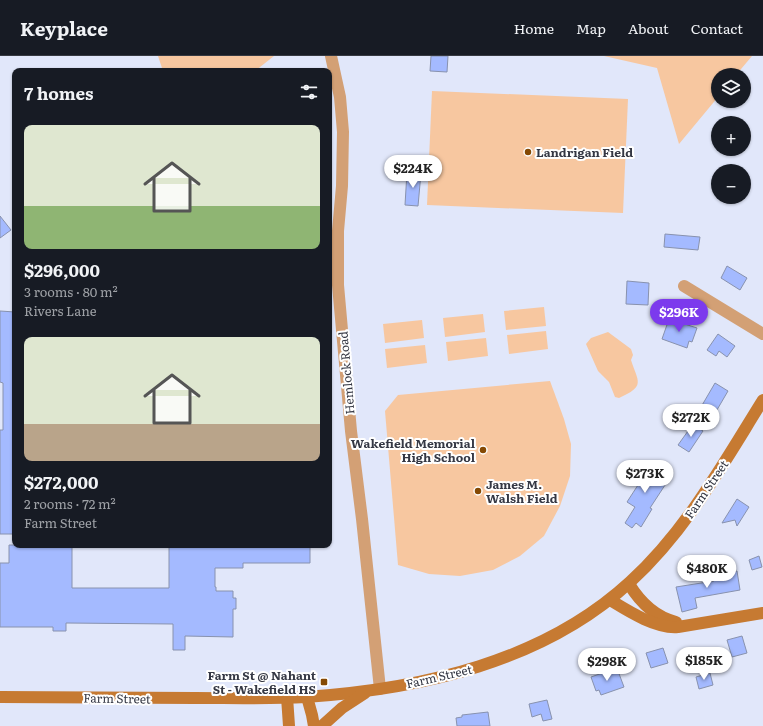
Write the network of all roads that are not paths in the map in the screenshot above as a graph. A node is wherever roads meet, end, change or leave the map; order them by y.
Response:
1 (331, 56) edge
2 (684, 286) dead end
3 (763, 334) edge
4 (763, 400) edge
5 (629, 584) junction
6 (610, 600) junction
7 (763, 613) edge
8 (687, 625) junction
9 (374, 690) junction
10 (306, 696) junction
11 (0, 697) edge
12 (287, 698) junction
13 (289, 726) edge
14 (314, 726) edge
15 (322, 726) edge

1 - 9 street, Hemlock Road
2 - 3 street
4 - 5 main road, Farm Street
5 - 6 main road, Farm Street
5 - 8 main road
6 - 8 main road
6 - 9 main road, Farm Street
7 - 8 main road
9 - 10 main road, Farm Street
9 - 15 main road
10 - 12 main road, Farm Street
10 - 14 main road
11 - 12 main road, Farm Street
12 - 13 main road

